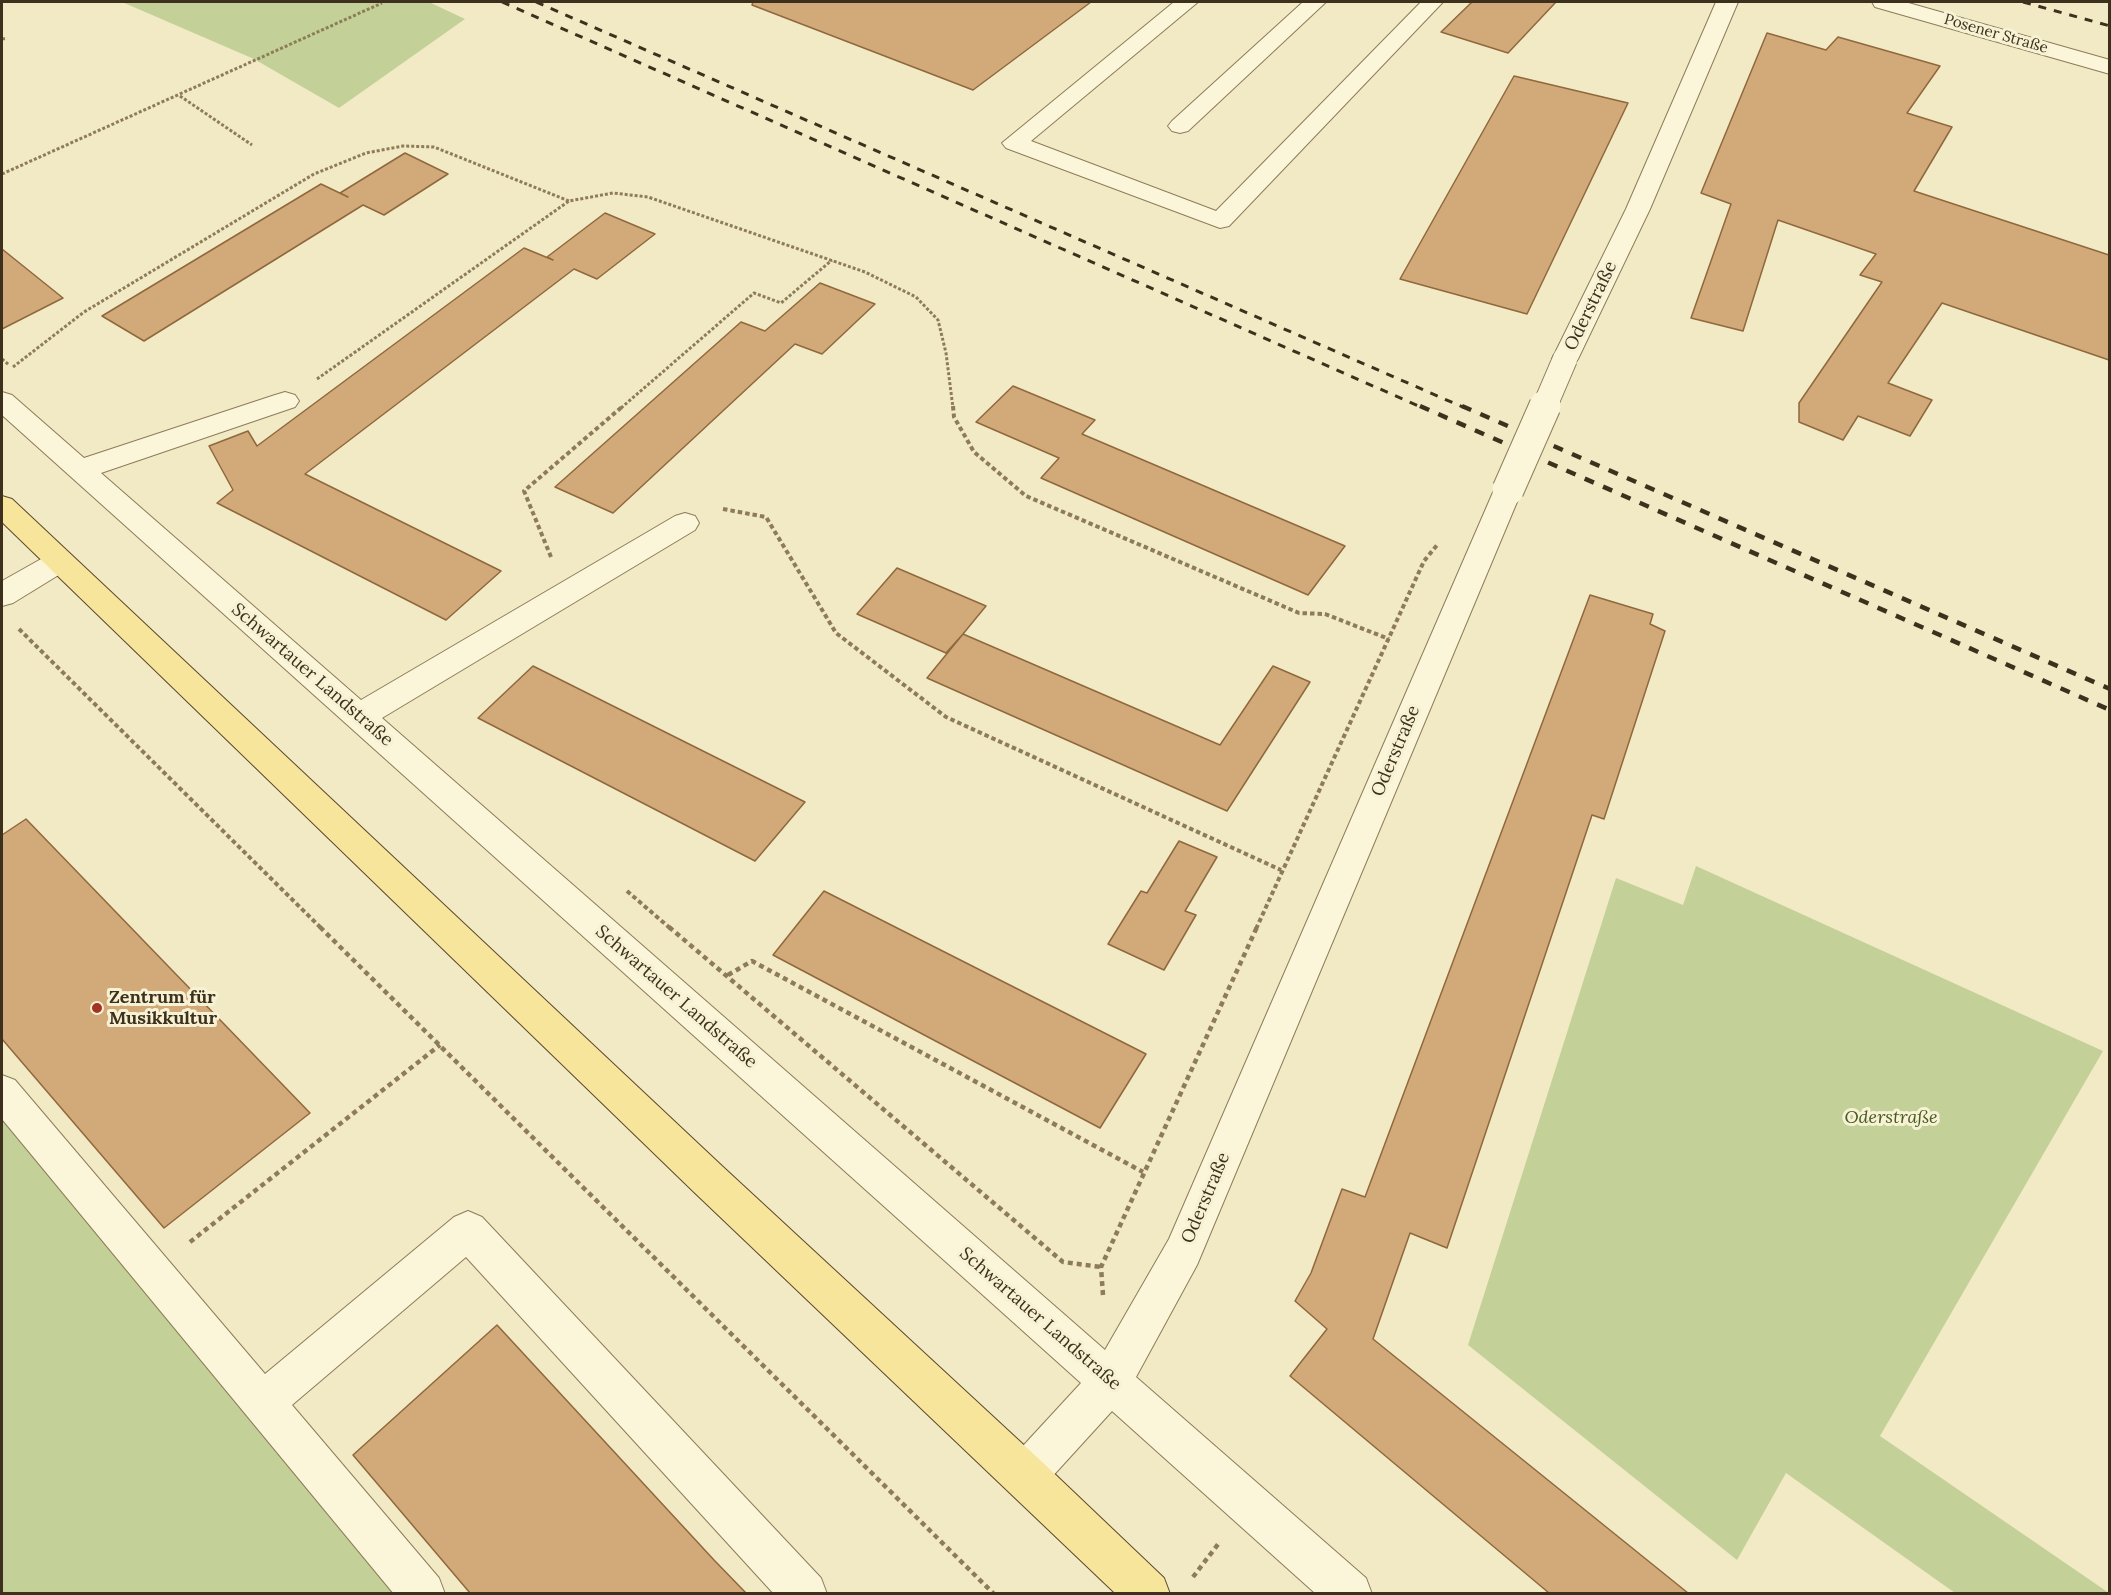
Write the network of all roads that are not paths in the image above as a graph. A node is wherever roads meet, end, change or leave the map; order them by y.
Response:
1 (1187, 2) edge
2 (1315, 2) edge
3 (1431, 2) edge
4 (1727, 2) edge
5 (1883, 2) edge
6 (2109, 67) edge
7 (1180, 126) dead end
8 (2, 401) edge
9 (285, 402) road end
10 (80, 470) junction
11 (2, 506) edge
12 (686, 523) road end
13 (60, 561) junction
14 (2, 595) edge
15 (358, 717) junction
16 (2, 1092) edge
17 (1110, 1382) junction
18 (262, 1403) junction
19 (1025, 1475) junction
20 (1167, 1589) edge
21 (423, 1593) edge
22 (805, 1593) edge
23 (1350, 1593) edge

1 - 3 street
2 - 7 street
4 - 17 street, Oderstraße, bridge
5 - 6 street, Posener Straße
8 - 10 street, Schwartauer Landstraße
9 - 10 street
10 - 15 street, Schwartauer Landstraße
11 - 13 main road
12 - 15 street
13 - 14 street
13 - 19 main road
15 - 17 street, Schwartauer Landstraße
16 - 18 street
17 - 19 street, Oderstraße
17 - 23 street, Schwartauer Landstraße
18 - 21 street
18 - 22 street
19 - 20 main road

